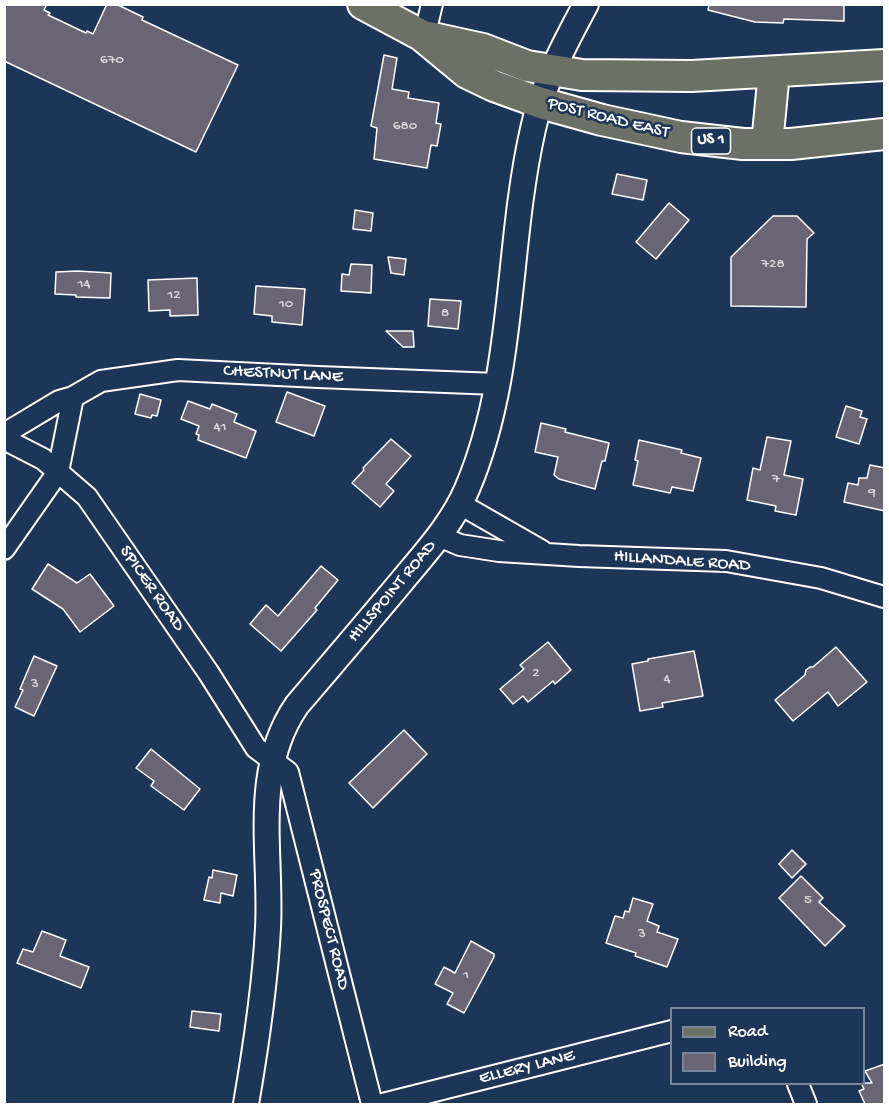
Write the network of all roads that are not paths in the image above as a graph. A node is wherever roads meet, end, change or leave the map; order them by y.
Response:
1 (363, 4) edge
2 (432, 4) edge
3 (586, 4) edge
4 (421, 35) junction
5 (885, 65) edge
6 (553, 71) junction
7 (774, 72) junction
8 (541, 103) junction
9 (885, 134) edge
10 (767, 144) junction
11 (497, 384) junction
12 (73, 397) junction
13 (4, 434) edge
14 (4, 440) edge
15 (58, 471) junction
16 (460, 504) junction
17 (439, 536) junction
18 (4, 549) edge
19 (547, 554) junction
20 (885, 597) edge
21 (274, 762) junction
22 (670, 1032) edge
23 (799, 1085) edge
24 (246, 1104) edge
25 (372, 1104) edge
26 (383, 1104) edge
27 (806, 1104) edge

1 - 4 main road, POST ROAD EAST / US 1
2 - 4 street
3 - 6 street, HILLSPOINT ROAD
4 - 6 main road, POST ROAD EAST / US 1
4 - 8 main road, POST ROAD EAST / US 1
5 - 7 main road, POST ROAD EAST / US 1
6 - 7 main road, POST ROAD EAST / US 1
6 - 8 street, HILLSPOINT ROAD
7 - 10 main road
8 - 10 main road, POST ROAD EAST / US 1
8 - 11 street, HILLSPOINT ROAD
9 - 10 main road, POST ROAD EAST / US 1
11 - 12 street, CHESTNUT LANE
11 - 16 street, HILLSPOINT ROAD
12 - 13 street, CHESTNUT LANE
12 - 15 street
14 - 15 street, SPICER ROAD
15 - 18 street
15 - 21 street, SPICER ROAD
16 - 17 street, HILLSPOINT ROAD
16 - 19 street, HILLANDALE ROAD
17 - 19 street, HILLANDALE ROAD
17 - 21 street, HILLSPOINT ROAD
19 - 20 street, HILLANDALE ROAD
21 - 24 street, HILLSPOINT ROAD
21 - 25 street, PROSPECT ROAD
22 - 26 street, ELLERY LANE
23 - 27 street

